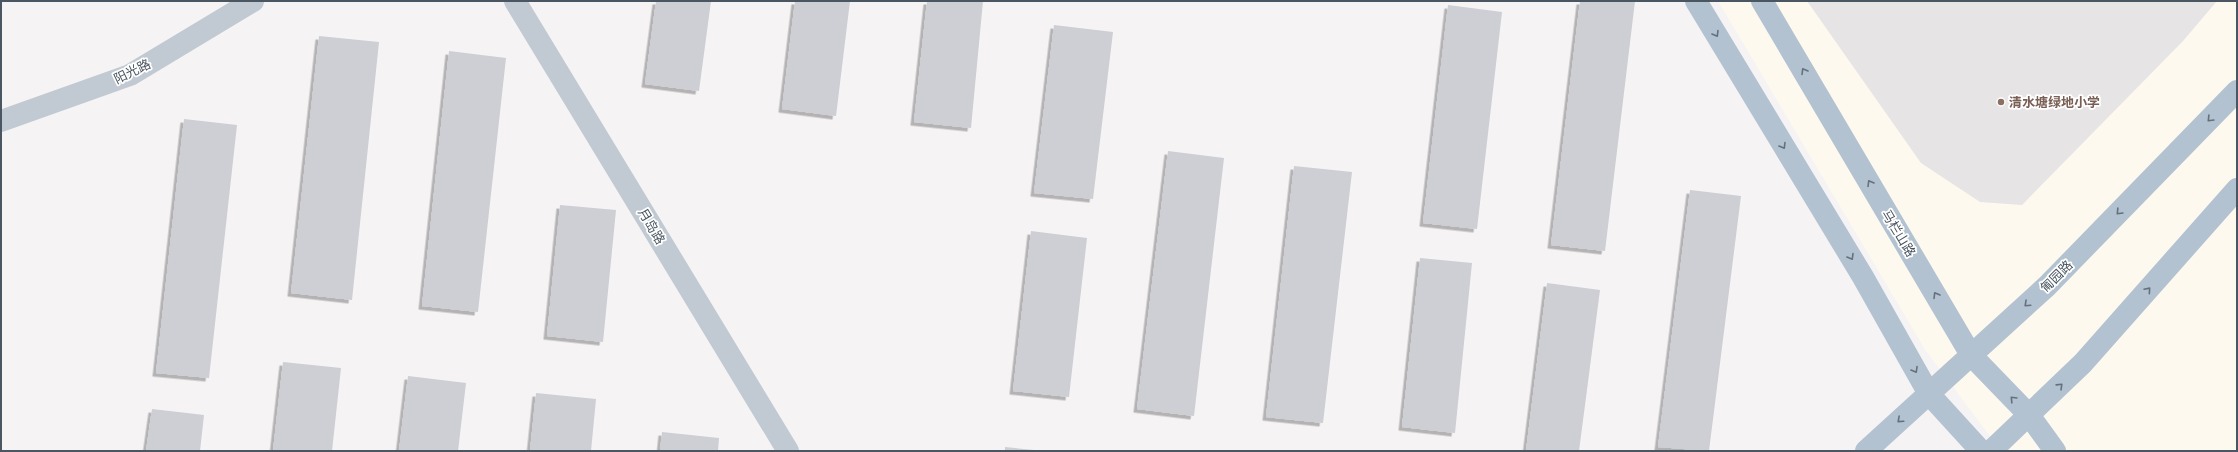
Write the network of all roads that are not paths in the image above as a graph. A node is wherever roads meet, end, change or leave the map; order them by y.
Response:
1 (253, 1) edge
2 (515, 1) edge
3 (1696, 1) edge
4 (1762, 1) edge
5 (2237, 91) edge
6 (1, 121) edge
7 (2237, 189) edge
8 (1971, 355) junction
9 (1929, 394) junction
10 (2029, 415) junction
11 (788, 451) edge
12 (1866, 451) edge
13 (1982, 451) edge
14 (1991, 451) edge
15 (2055, 451) edge

1 - 6 street, 阳光路
2 - 11 street, 月岛路
3 -> 9 main road
8 -> 4 main road, 马栏山路
5 -> 8 main road, 匍园路
10 -> 7 main road
8 - 9 main road, 匍园路
10 -> 8 main road, 马栏山路
9 -> 12 main road, 匍园路
9 - 13 main road
10 - 14 main road
10 - 15 main road, 马栏山路

